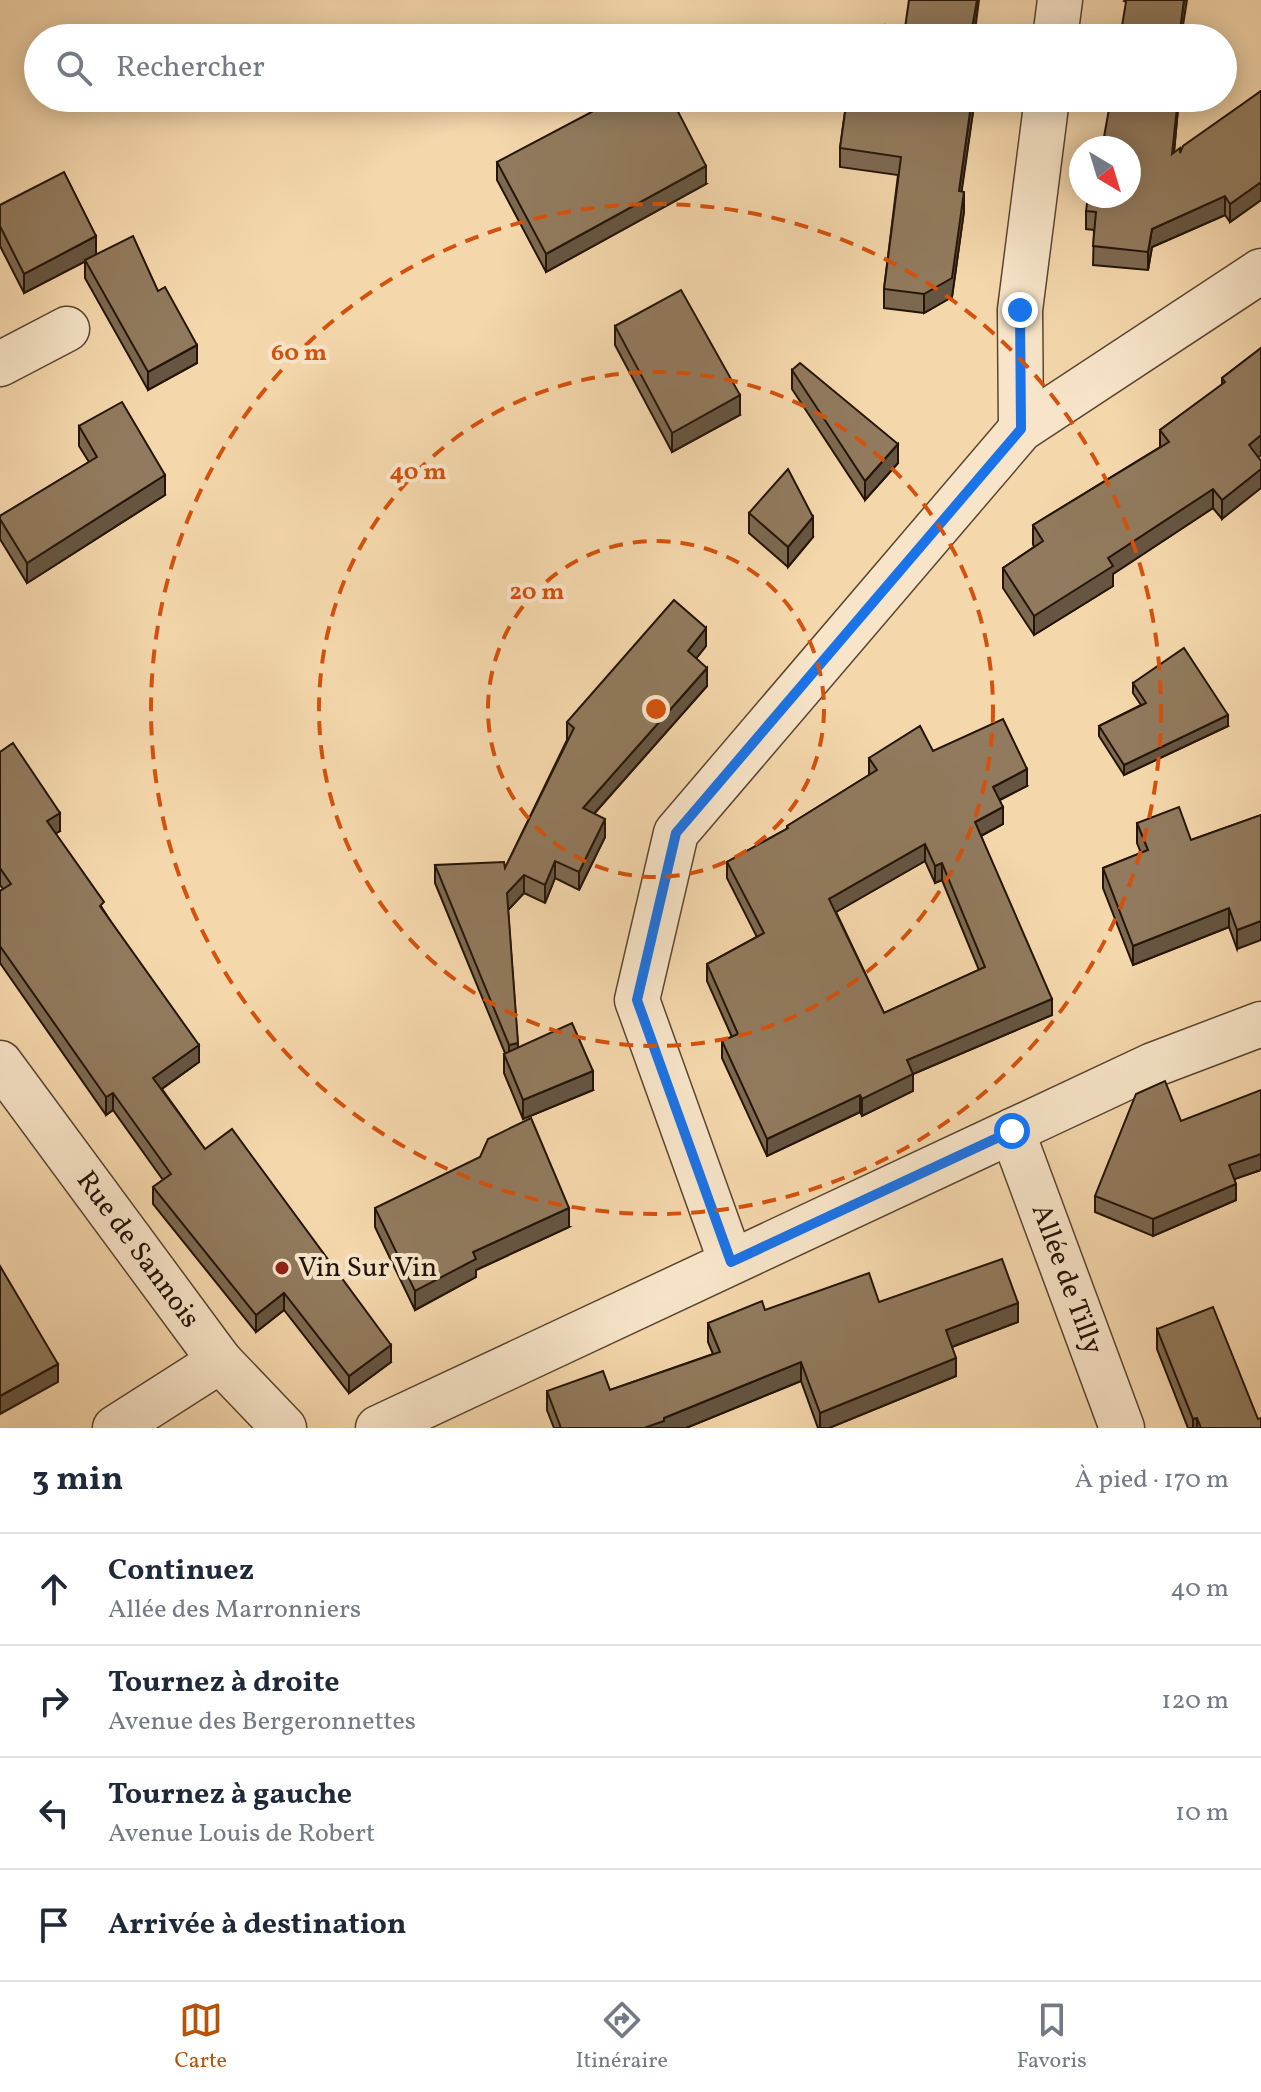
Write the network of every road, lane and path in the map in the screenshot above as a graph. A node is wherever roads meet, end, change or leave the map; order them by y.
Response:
1 (1060, 0) edge
2 (1057, 24) edge
3 (1045, 112) edge
4 (1261, 271) edge
5 (67, 329) dead end
6 (0, 364) edge
7 (1021, 429) junction
8 (1261, 1024) edge
9 (0, 1063) edge
10 (1012, 1131) junction
11 (731, 1262) junction
12 (220, 1361) junction
13 (115, 1428) edge
14 (284, 1428) edge
15 (378, 1428) edge
16 (1122, 1428) edge

1 - 2 street
3 - 7 street
4 - 7 street
5 - 6 street
7 - 11 street
8 - 10 street
9 - 12 street, Rue de Sannois
10 - 11 street
10 - 16 street, Allée de Tilly
11 - 15 street
12 - 13 street
12 - 14 street, Rue de Sannois

